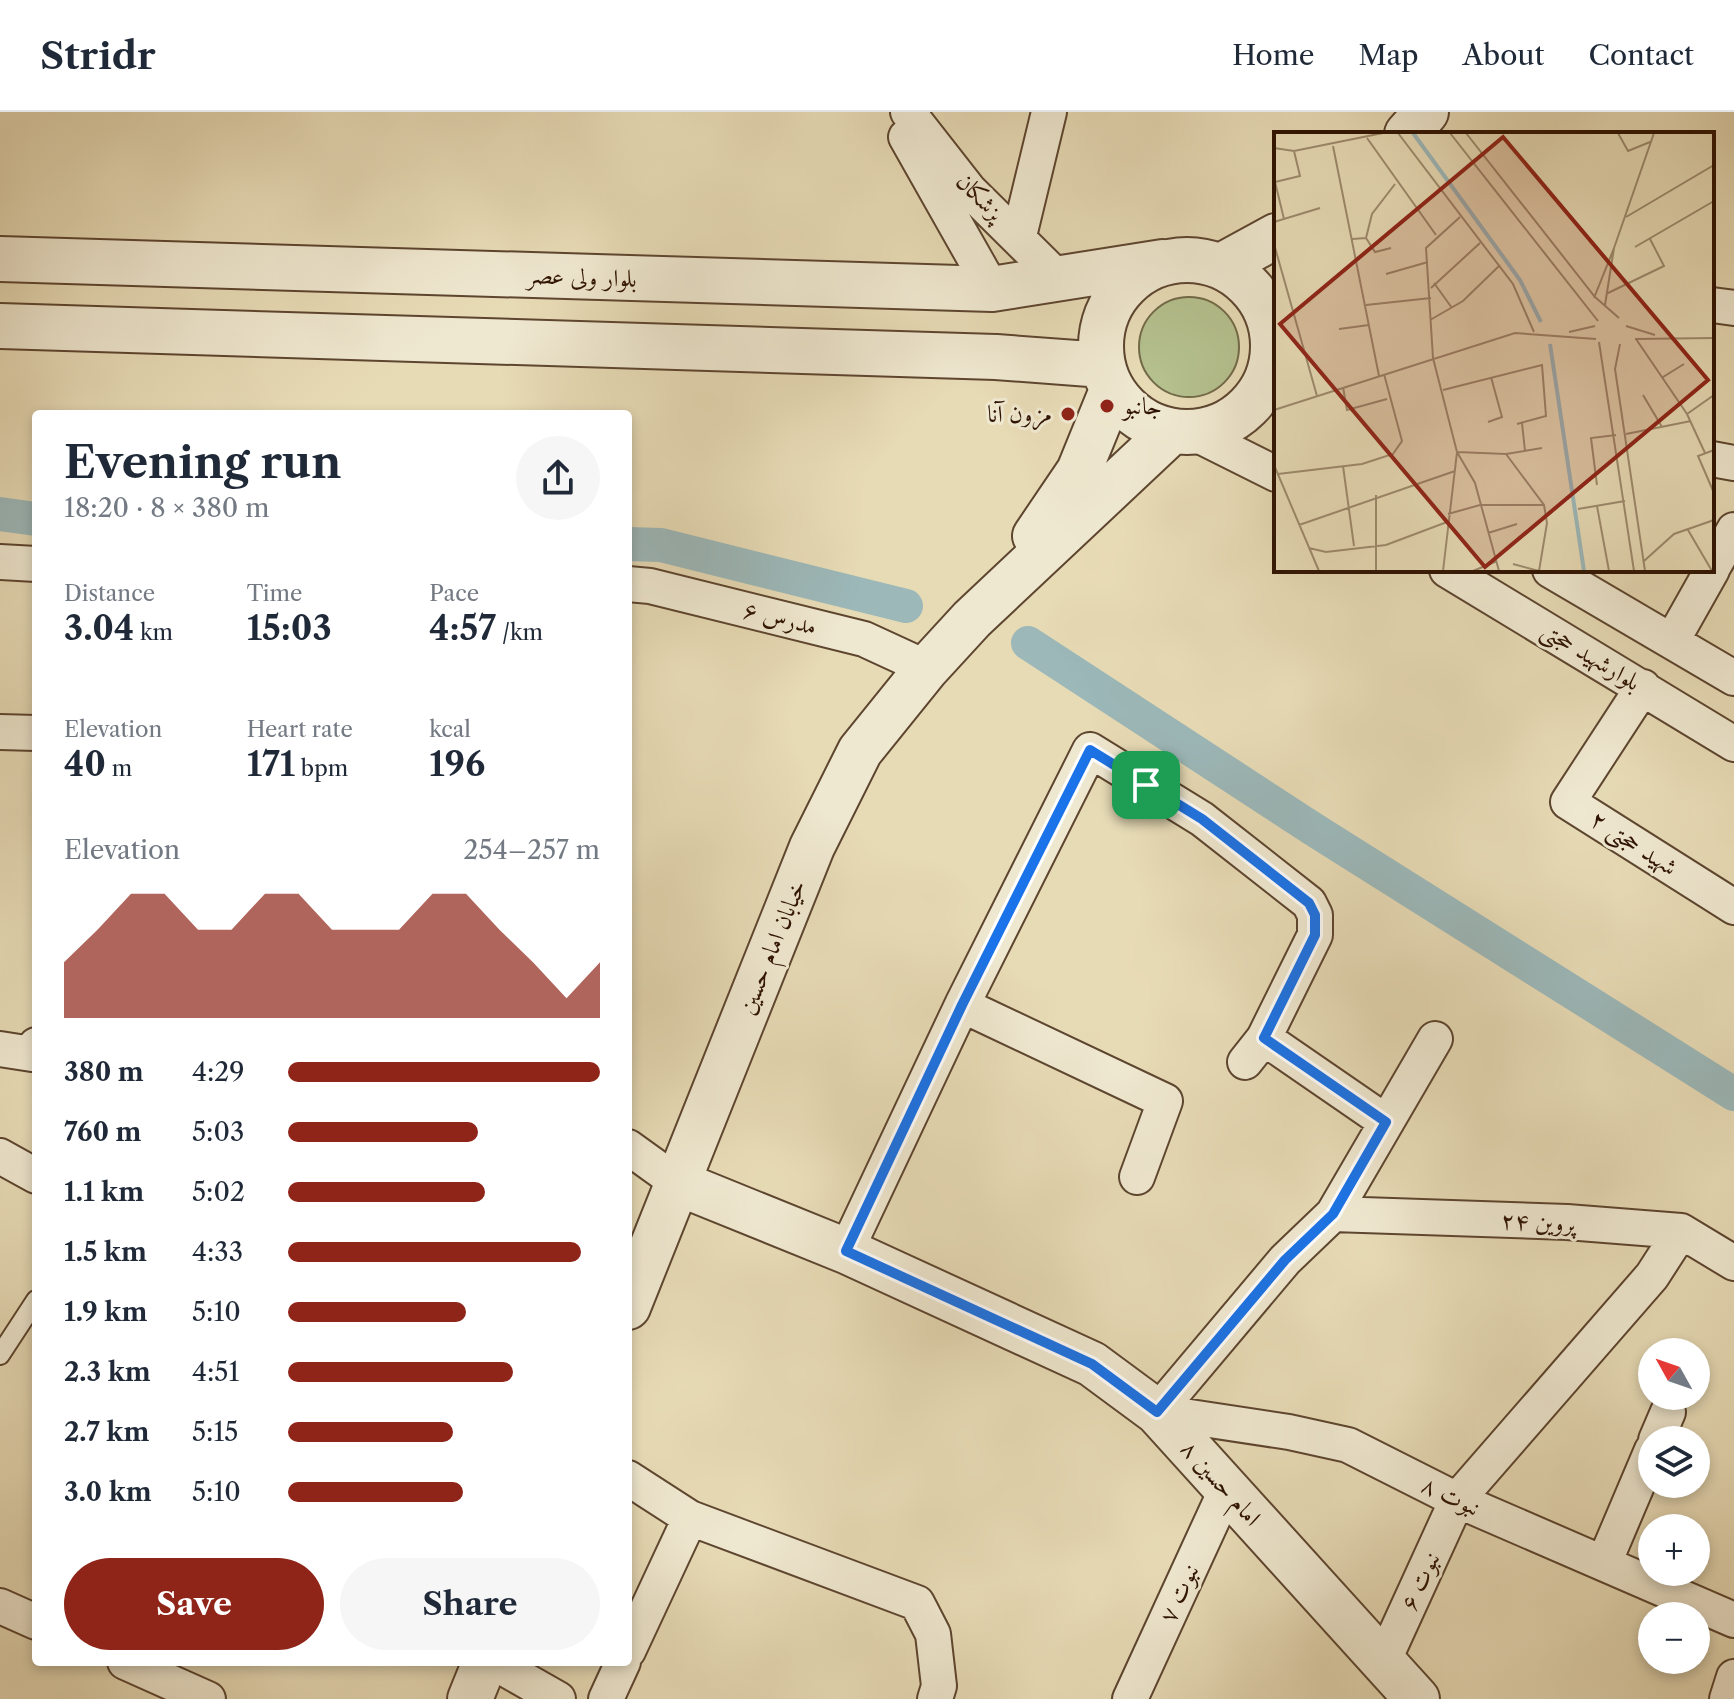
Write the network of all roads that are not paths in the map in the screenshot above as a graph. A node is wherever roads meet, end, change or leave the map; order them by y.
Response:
1 (893, 112) edge
2 (908, 112) edge
3 (1049, 112) edge
4 (1019, 236) junction
5 (1274, 237) edge
6 (0, 259) edge
7 (1163, 262) junction
8 (1221, 266) junction
9 (1057, 277) junction
10 (992, 289) junction
11 (1714, 305) edge
12 (1734, 308) edge
13 (0, 326) edge
14 (1274, 336) edge
15 (996, 357) junction
16 (1107, 378) junction
17 (1183, 432) junction
18 (1714, 459) edge
19 (1734, 463) edge
20 (1274, 473) edge
21 (1734, 530) edge
22 (0, 562) edge
23 (32, 564) edge
24 (1714, 566) edge
25 (1450, 572) edge
26 (1553, 572) edge
27 (1711, 572) edge
28 (632, 584) edge
29 (972, 619) junction
30 (1672, 641) junction
31 (927, 668) junction
32 (1734, 678) edge
33 (1643, 687) junction
34 (0, 732) edge
35 (32, 733) edge
36 (1734, 744) edge
37 (1734, 907) edge
38 (962, 1005) junction
39 (1435, 1039) dead end
40 (1386, 1122) junction
41 (632, 1150) edge
42 (0, 1156) edge
43 (32, 1174) edge
44 (1137, 1177) dead end
45 (678, 1183) junction
46 (1333, 1214) junction
47 (1681, 1231) junction
48 (846, 1251) junction
49 (1734, 1263) edge
50 (632, 1297) edge
51 (32, 1306) edge
52 (0, 1355) edge
53 (1157, 1412) junction
54 (632, 1481) edge
55 (1638, 1483) edge
56 (1227, 1488) junction
57 (1457, 1500) junction
58 (690, 1518) junction
59 (1604, 1563) junction
60 (0, 1606) edge
61 (32, 1620) edge
62 (1734, 1620) edge
63 (632, 1642) edge
64 (1383, 1662) junction
65 (134, 1666) edge
66 (483, 1666) edge
67 (500, 1666) edge
68 (621, 1666) edge
69 (1734, 1677) edge
70 (1415, 1698) edge
71 (208, 1699) edge
72 (470, 1699) edge
73 (558, 1699) edge
74 (606, 1699) edge
75 (935, 1699) edge
76 (1130, 1699) edge
77 (1727, 1699) edge

1 - 10 street, پزشکان
2 - 4 street, پزشکان
3 - 4 street
4 - 9 street, پزشکان
5 - 8 street
6 - 10 street, بلوار ولی عصر
7 - 8 street
7 - 9 street, بلوار ولی عصر
7 - 16 street
8 - 14 street
9 - 10 street, بلوار ولی عصر
10 - 15 street
11 - 12 street
13 - 15 street
14 - 17 street
15 - 16 street
16 - 17 street
16 - 29 street, خیابان امام حسین
17 - 20 street
17 - 29 street, خیابان امام حسین
18 - 19 street
21 - 24 street
22 - 23 street
25 - 33 street, بلوارشهید حجتی
26 - 30 street
27 - 30 street
28 - 31 street, مدرس ۶
29 - 31 street, خیابان امام حسین
30 - 32 street
31 - 45 street, خیابان امام حسین
33 - 36 street, بلوارشهید حجتی
33 - 37 street, شهید حجتی ۲
34 - 35 street
38 - 40 street
38 - 44 street
38 - 48 street
39 - 40 street
40 - 46 street
41 - 45 street
42 - 43 street
45 - 48 street, امام حسین ۸
45 - 50 street, خیابان امام حسین
46 - 47 street, پروین ۲۴
46 - 53 street
47 - 49 street, پروین ۲۴
47 - 57 street, نبوت ۶
48 - 53 street, امام حسین ۸
51 - 52 lane
53 - 56 street, امام حسین ۸
53 - 57 street, نبوت ۸
54 - 58 street
55 - 59 street
56 - 64 street, امام حسین ۸
56 - 76 street, نبوت ۷
57 - 59 street, نبوت ۸
57 - 64 street, نبوت ۶
58 - 63 street
58 - 75 street
59 - 62 street, نبوت ۸
60 - 61 street
64 - 70 street, امام حسین ۸
65 - 71 street
66 - 72 street
67 - 73 street
68 - 74 street
69 - 77 street

